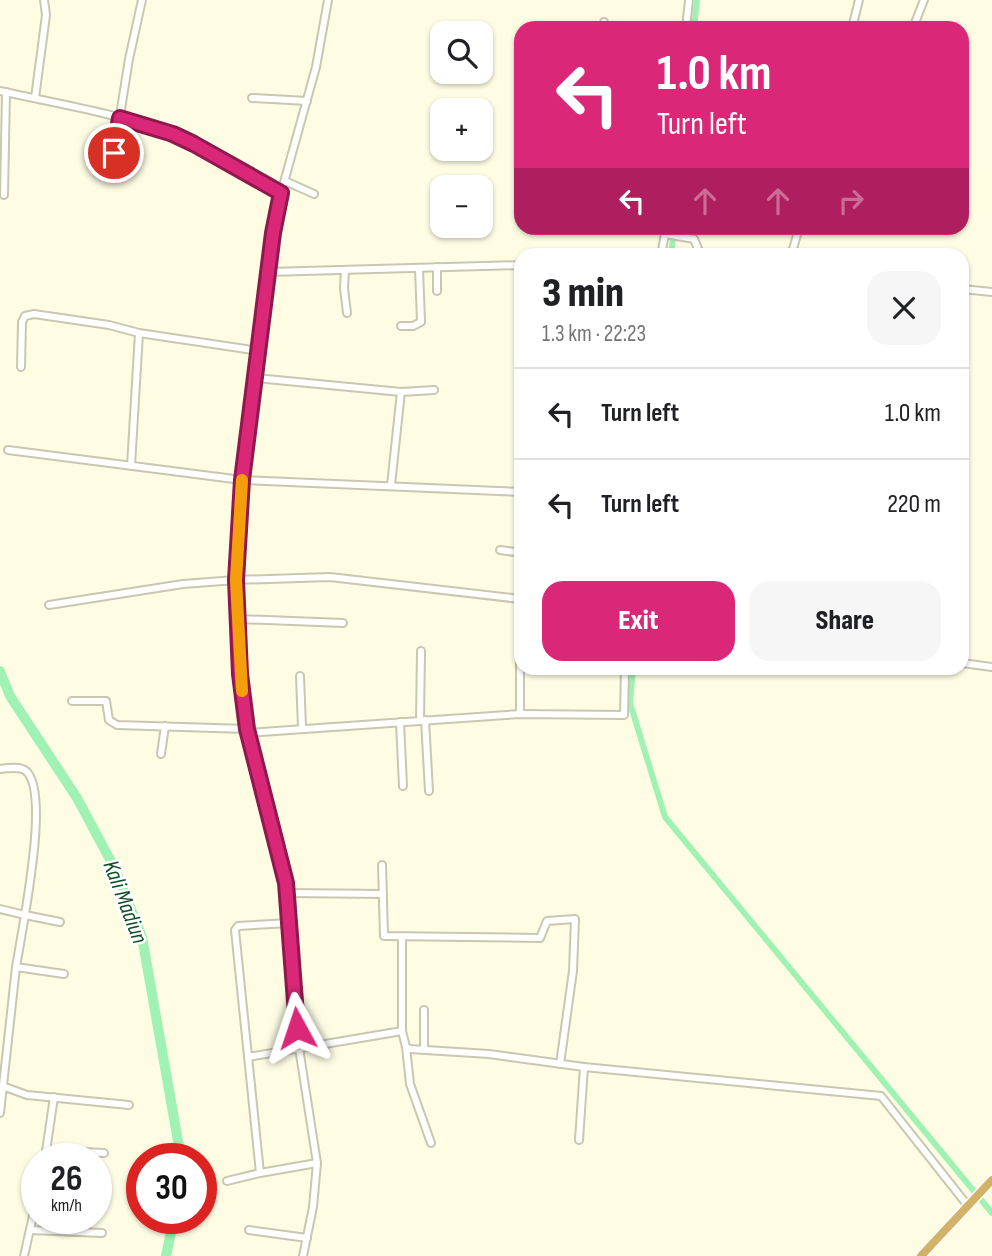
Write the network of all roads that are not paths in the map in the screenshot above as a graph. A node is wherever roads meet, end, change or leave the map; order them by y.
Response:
1 (44, 0) edge
2 (142, 0) edge
3 (328, 0) edge
4 (689, 0) edge
5 (859, 0) edge
6 (924, 0) edge
7 (687, 21) edge
8 (854, 21) edge
9 (916, 21) edge
10 (3, 92) edge
11 (36, 98) junction
12 (252, 98) dead end
13 (307, 101) junction
14 (120, 118) junction
15 (135, 166) dead end
16 (285, 181) junction
17 (281, 193) junction
18 (314, 194) dead end
19 (4, 195) dead end
20 (674, 235) edge
21 (699, 248) edge
22 (514, 265) edge
23 (437, 267) junction
24 (419, 268) junction
25 (345, 270) junction
26 (268, 272) junction
27 (969, 290) edge
28 (437, 291) dead end
29 (992, 292) edge
30 (347, 313) dead end
31 (401, 326) dead end
32 (139, 333) junction
33 (259, 351) junction
34 (21, 367) dead end
35 (256, 378) junction
36 (434, 390) dead end
37 (401, 392) junction
38 (8, 450) dead end
39 (131, 466) junction
40 (242, 480) junction
41 (391, 485) junction
42 (514, 492) edge
43 (500, 550) dead end
44 (514, 552) edge
45 (236, 580) junction
46 (514, 597) edge
47 (49, 605) dead end
48 (238, 619) junction
49 (343, 623) dead end
50 (421, 651) dead end
51 (969, 664) edge
52 (992, 667) edge
53 (520, 675) edge
54 (625, 675) edge
55 (300, 676) dead end
56 (72, 701) dead end
57 (520, 714) junction
58 (423, 720) junction
59 (400, 722) junction
60 (165, 726) junction
61 (302, 727) junction
62 (247, 731) junction
63 (161, 754) dead end
64 (0, 769) edge
65 (403, 786) dead end
66 (429, 791) dead end
67 (382, 865) dead end
68 (287, 893) junction
69 (383, 894) junction
70 (0, 909) edge
71 (25, 915) junction
72 (60, 922) dead end
73 (289, 923) junction
74 (402, 937) junction
75 (16, 967) junction
76 (64, 974) dead end
77 (424, 1010) dead end
78 (402, 1031) junction
79 (0, 1032) edge
80 (8, 1034) junction
81 (406, 1047) junction
82 (299, 1048) junction
83 (424, 1050) junction
84 (248, 1056) junction
85 (560, 1064) junction
86 (584, 1068) junction
87 (5, 1087) junction
88 (54, 1097) junction
89 (129, 1105) dead end
90 (0, 1113) edge
91 (579, 1140) dead end
92 (47, 1143) edge
93 (431, 1143) dead end
94 (317, 1163) junction
95 (260, 1173) junction
96 (227, 1181) dead end
97 (990, 1183) edge
98 (969, 1206) junction
99 (249, 1230) dead end
100 (29, 1234) edge
101 (307, 1238) junction
102 (24, 1256) edge
103 (303, 1256) edge
104 (921, 1256) edge

1 - 11 street
2 - 14 street
3 - 13 street
4 - 7 street
5 - 8 street
6 - 9 street
10 - 11 street
10 - 19 street
11 - 14 street
12 - 13 street
13 - 16 street
14 - 15 street
14 - 17 street
16 - 17 street
16 - 18 street
17 - 26 street
20 - 21 street
22 - 23 street
23 - 24 street
23 - 28 street
24 - 25 street
24 - 31 street
25 - 26 street
25 - 30 street
26 - 33 street
27 - 29 street
32 - 33 street
32 - 34 street
32 - 39 street
33 - 35 street
35 - 37 street
35 - 40 street
36 - 37 street
37 - 41 street
38 - 39 street
39 - 40 street
40 - 41 street
40 - 45 street
41 - 42 street
43 - 44 street
45 - 46 street
45 - 47 street
45 - 48 street
48 - 49 street
48 - 62 street
50 - 58 street
51 - 52 street
53 - 57 street
54 - 57 street
55 - 61 street
56 - 60 street
57 - 58 street
58 - 59 street
58 - 66 street
59 - 61 street
59 - 65 street
60 - 62 street
60 - 63 street
61 - 62 street
62 - 68 street
64 - 71 street
67 - 69 street
68 - 69 street
68 - 73 street
69 - 74 street
70 - 71 street
71 - 72 street
71 - 75 street
73 - 82 street
73 - 84 street
74 - 78 street
74 - 85 street
75 - 76 street
75 - 80 street
77 - 83 street
78 - 81 street
78 - 82 street
79 - 80 street
80 - 87 street
81 - 83 street
81 - 93 street
82 - 84 street
82 - 94 street
83 - 85 street
84 - 95 street
85 - 86 street
86 - 91 street
86 - 98 street
87 - 88 street
87 - 90 street
88 - 89 street
88 - 92 street
94 - 95 street
94 - 101 street
95 - 96 street
97 - 98 main road
98 - 104 main road
99 - 101 street
100 - 102 street
101 - 103 street

